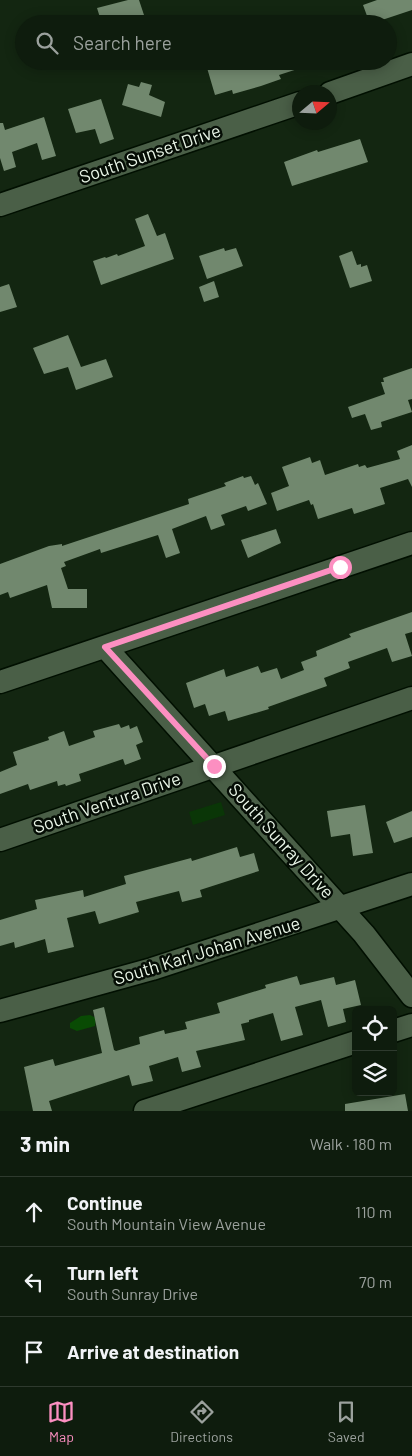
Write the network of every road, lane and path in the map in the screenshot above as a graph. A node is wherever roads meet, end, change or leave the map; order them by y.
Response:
1 (412, 64) edge
2 (397, 69) edge
3 (395, 70) edge
4 (337, 91) edge
5 (292, 106) edge
6 (0, 205) edge
7 (412, 543) edge
8 (105, 647) junction
9 (0, 682) edge
10 (412, 698) edge
11 (214, 766) junction
12 (0, 840) edge
13 (412, 884) edge
14 (341, 909) junction
15 (412, 996) edge
16 (0, 1011) edge
17 (412, 1025) edge
18 (397, 1030) edge
19 (352, 1043) edge
20 (145, 1111) edge

1 - 2 street
3 - 4 street
5 - 6 street, South Sunset Drive
7 - 8 street
8 - 9 street
8 - 11 street, South Sunray Drive
10 - 11 street, South Ventura Drive
11 - 12 street, South Ventura Drive
11 - 14 street, South Sunray Drive
13 - 14 street, South Karl Johan Avenue
14 - 15 street, South Sunray Drive
14 - 16 street, South Karl Johan Avenue
17 - 18 street
19 - 20 street

